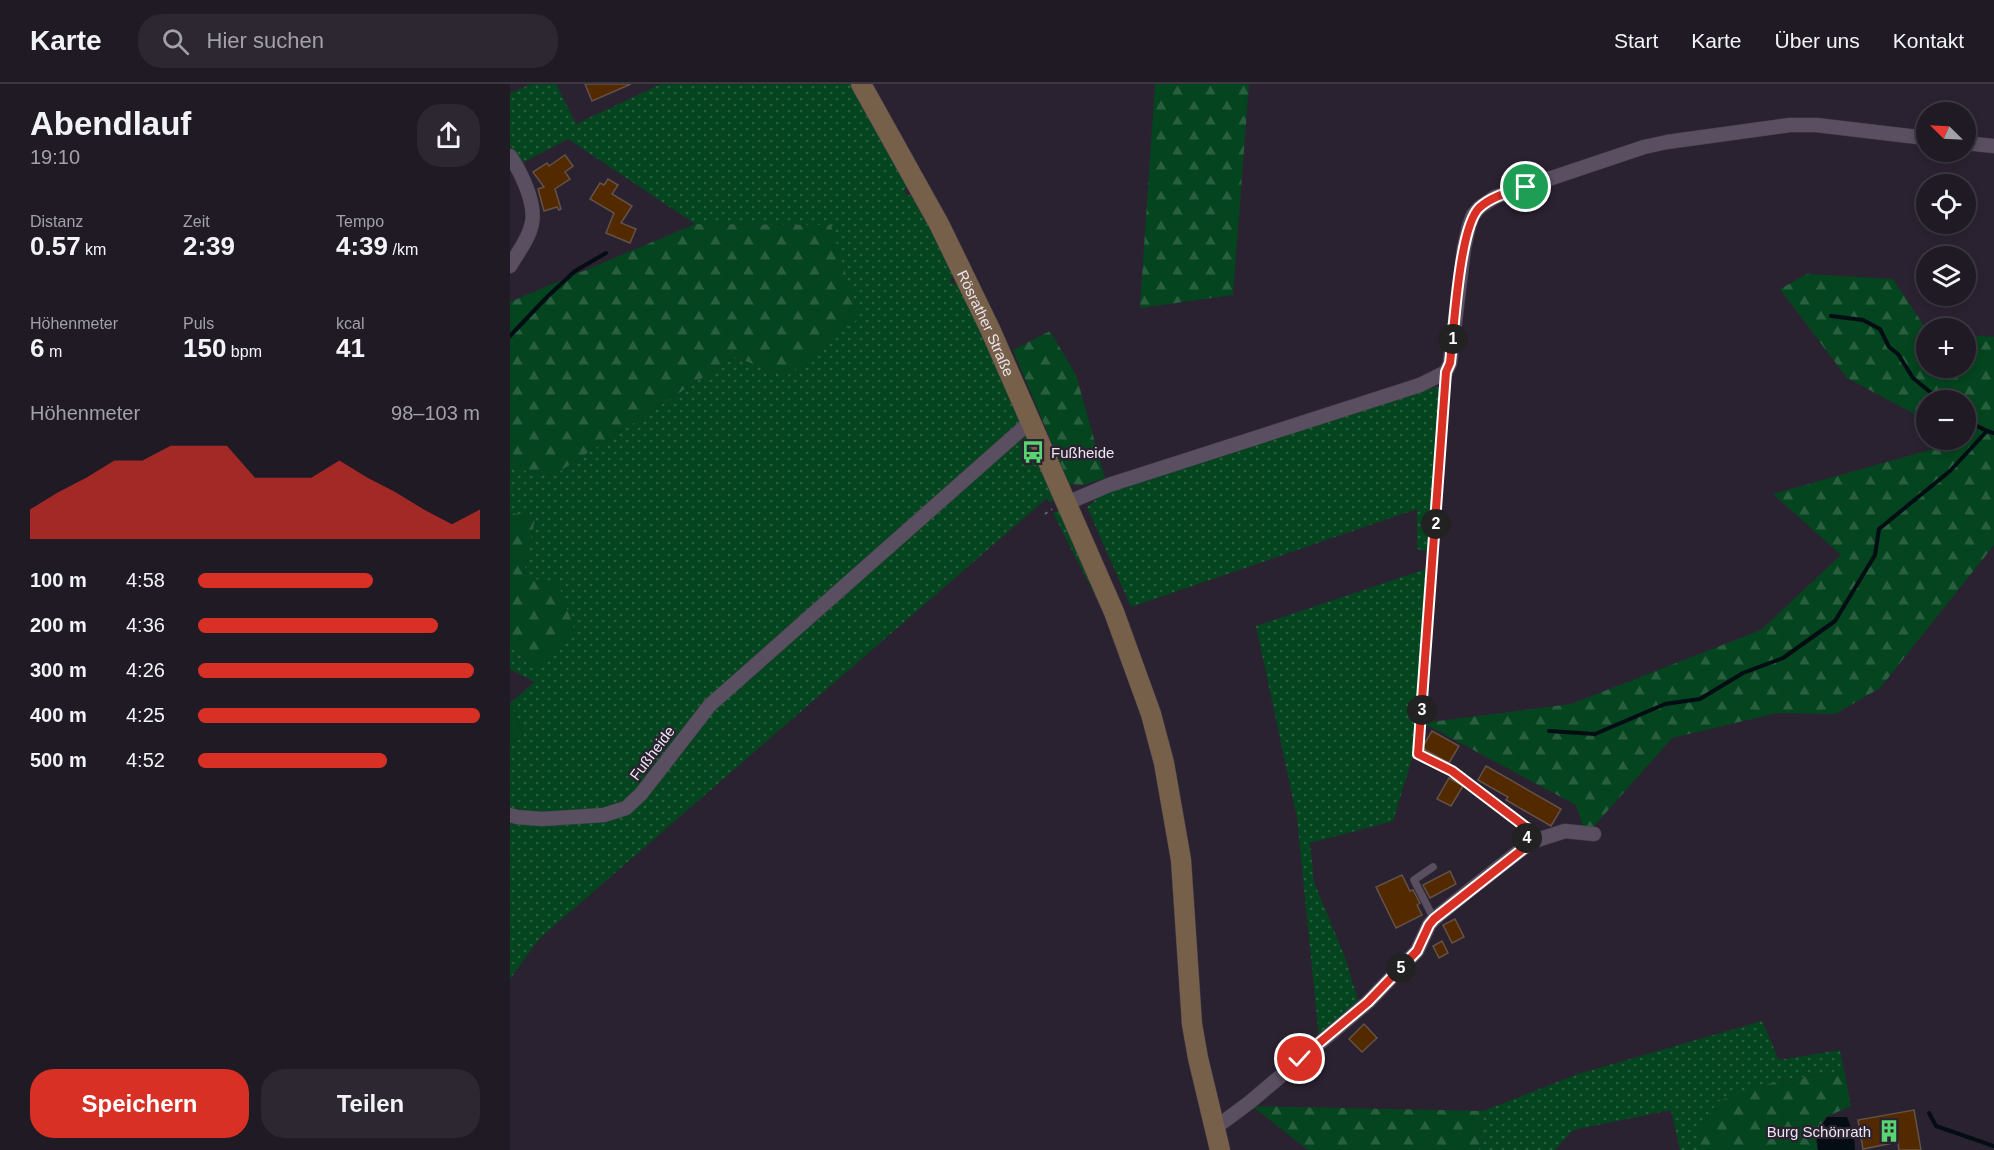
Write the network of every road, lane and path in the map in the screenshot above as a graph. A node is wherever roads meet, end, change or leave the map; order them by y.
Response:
1 (861, 84) edge
2 (1916, 137) edge
3 (1976, 144) edge
4 (1994, 146) edge
5 (510, 156) edge
6 (510, 266) edge
7 (1446, 372) junction
8 (1030, 421) junction
9 (1067, 503) junction
10 (1418, 754) joint
11 (510, 815) edge
12 (1594, 834) dead end
13 (1528, 845) junction
14 (1433, 867) dead end
15 (1434, 919) junction
16 (1215, 1128) junction
17 (1220, 1150) edge

1 - 8 street, Rösrather Straße
2 - 7 street
3 - 4 street
5 - 6 street
7 - 9 street
7 - 10 path
8 - 9 street, Rösrather Straße
8 - 11 street, Fußheide
9 - 16 street, Rösrather Straße
10 - 13 lane
12 - 13 street
13 - 15 street
14 - 15 lane
15 - 16 street
16 - 17 street, Rösrather Straße

